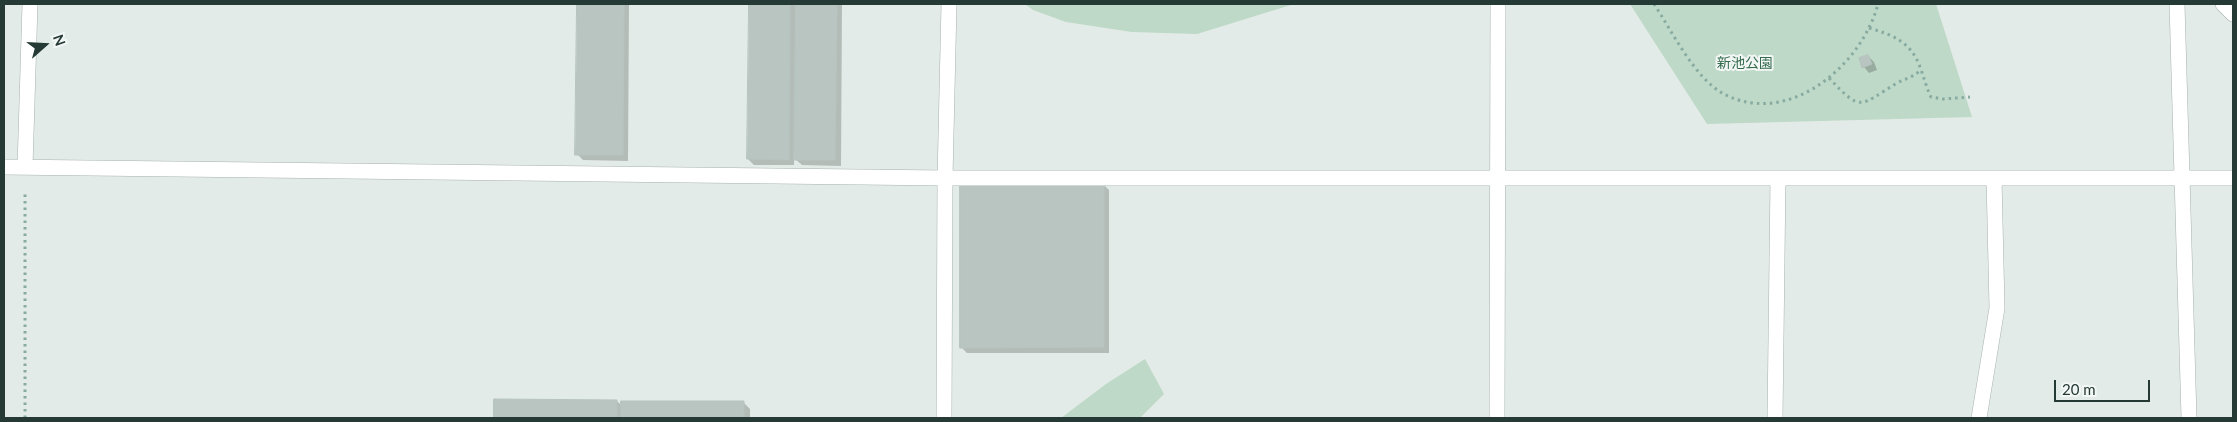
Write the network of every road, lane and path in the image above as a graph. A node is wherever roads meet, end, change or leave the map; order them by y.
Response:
1 (30, 4) edge
2 (949, 4) edge
3 (1498, 4) edge
4 (1654, 4) edge
5 (1878, 4) edge
6 (2177, 4) edge
7 (2223, 4) edge
8 (2233, 14) edge
9 (1869, 28) junction
10 (1921, 68) junction
11 (1828, 78) junction
12 (1970, 97) dead end
13 (4, 167) edge
14 (25, 167) junction
15 (945, 178) junction
16 (1498, 178) junction
17 (1778, 178) junction
18 (1994, 178) junction
19 (2233, 178) edge
20 (2182, 179) junction
21 (25, 418) edge
22 (944, 418) edge
23 (1497, 418) edge
24 (1775, 418) edge
25 (1979, 418) edge
26 (2189, 418) edge

1 - 14 street
2 - 15 street
3 - 16 street
4 - 11 path
5 - 9 path
6 - 20 street
7 - 8 street
9 - 10 path
9 - 11 path
10 - 11 path
10 - 12 path
13 - 14 street
14 - 15 street
14 - 21 path
15 - 16 street
15 - 22 street
16 - 17 street
16 - 23 street
17 - 18 street
17 - 24 street
18 - 20 street
18 - 25 street
19 - 20 street
20 - 26 street

